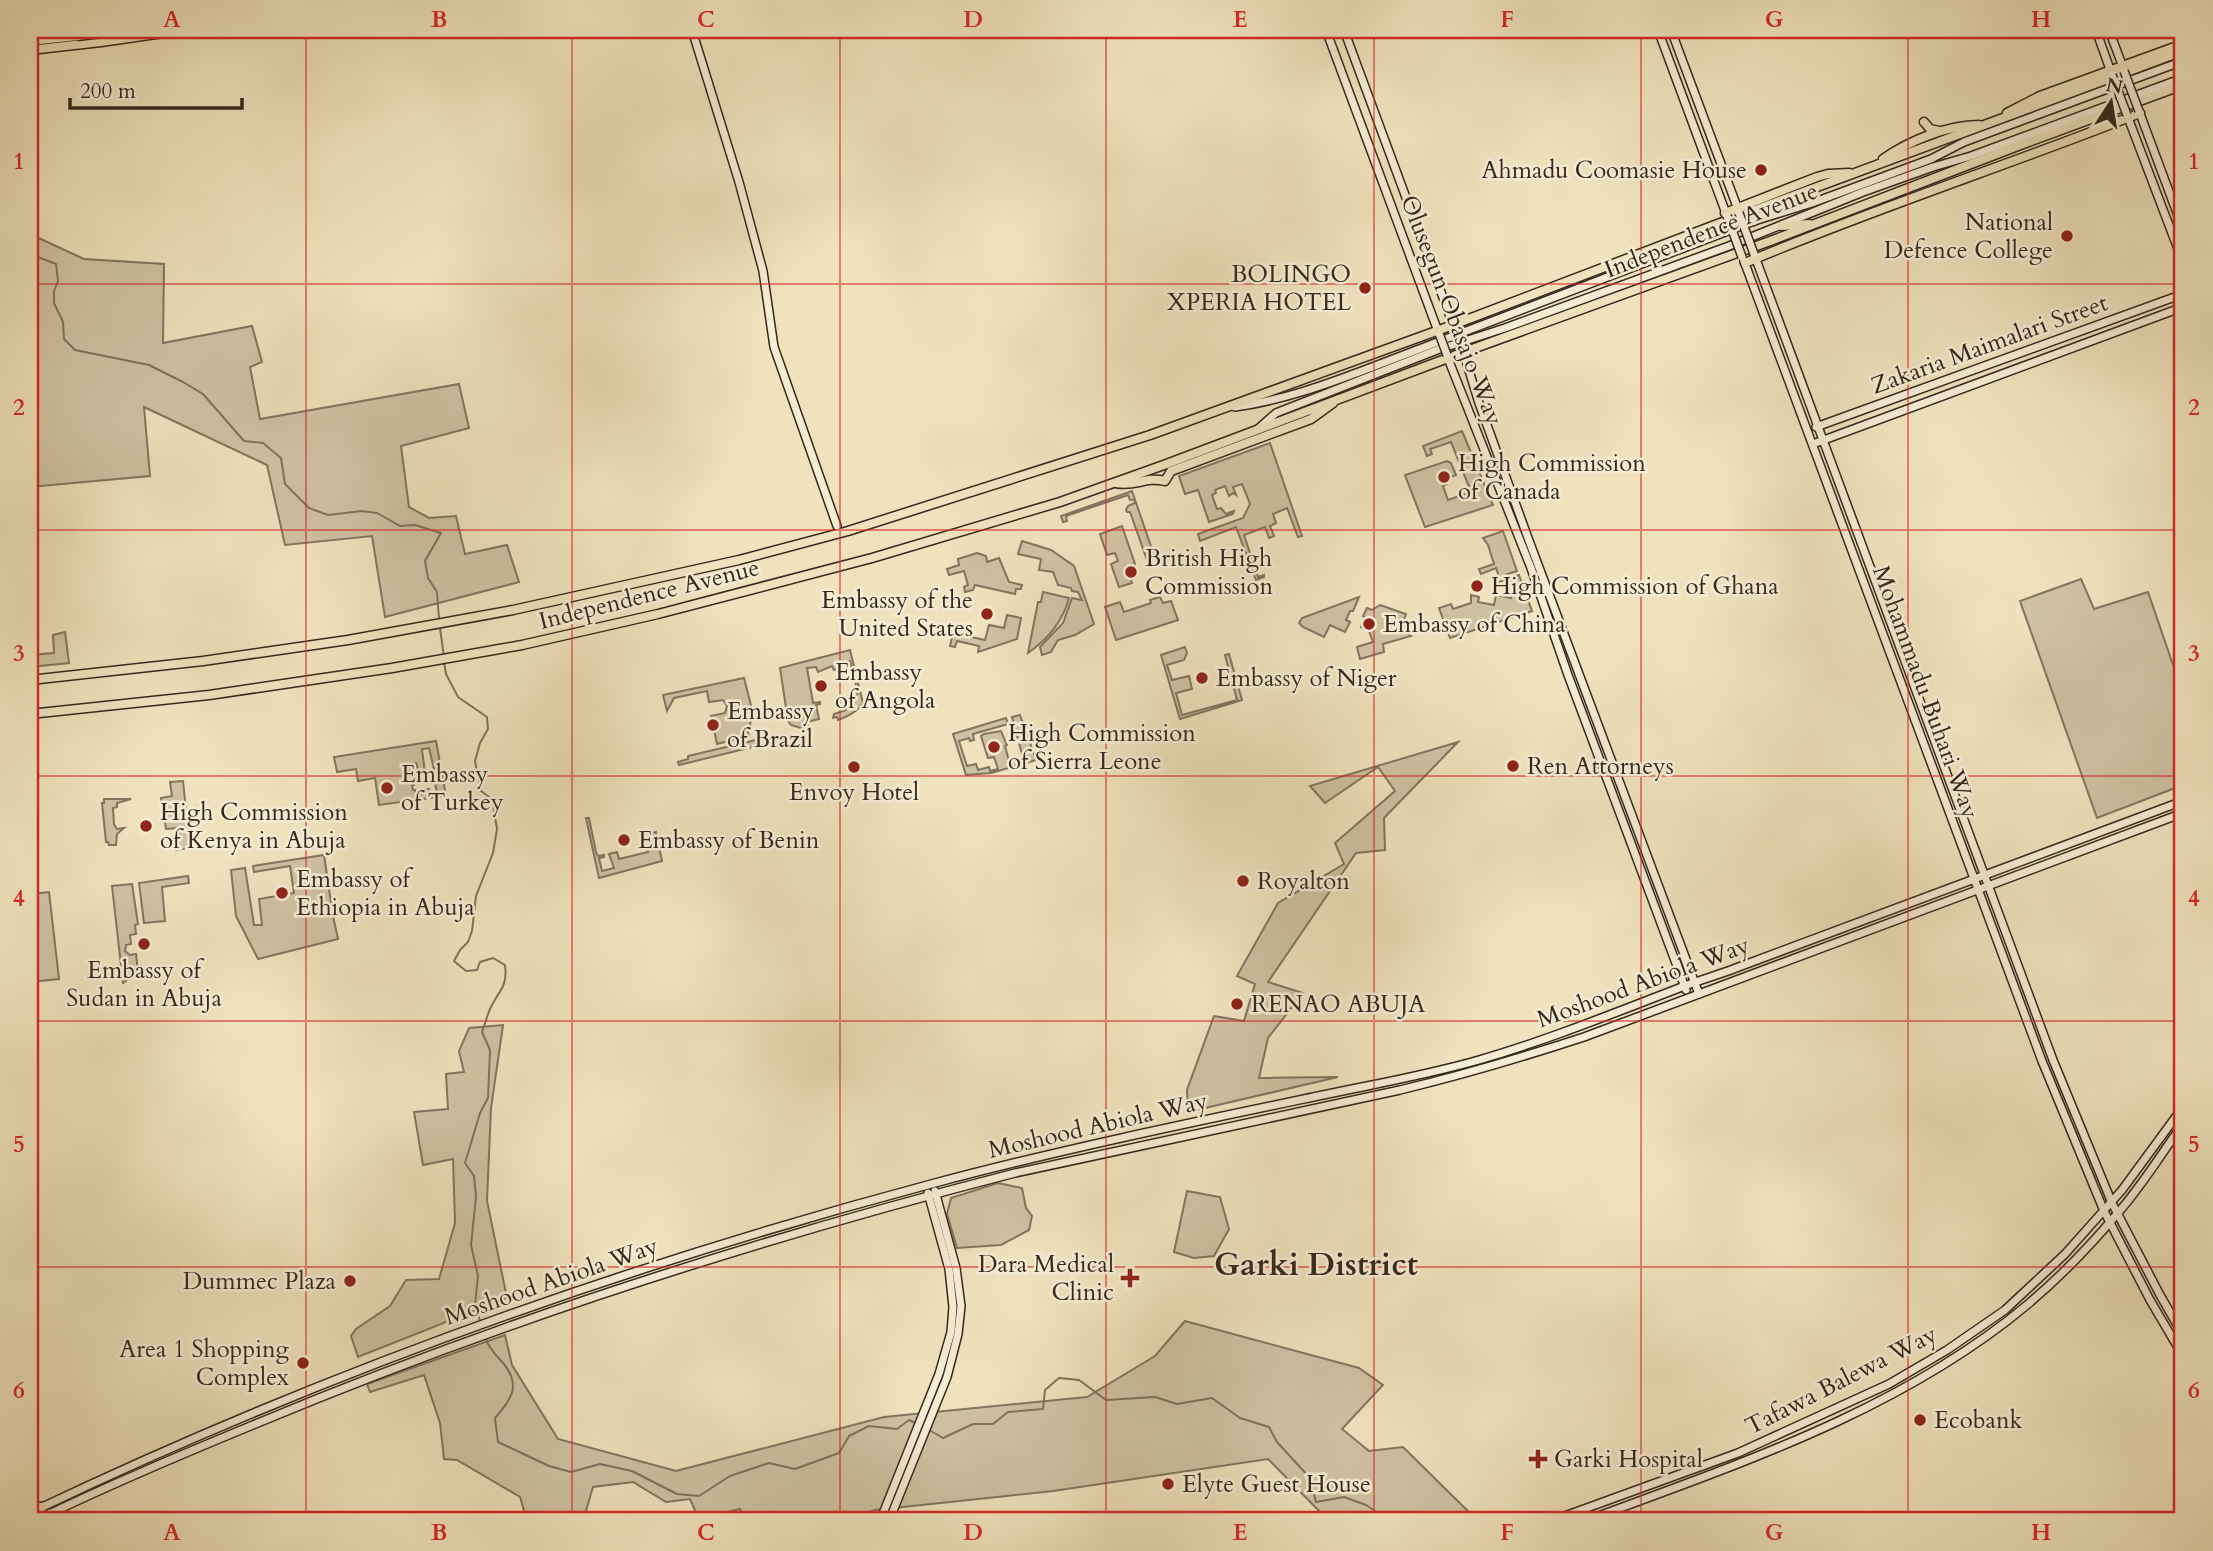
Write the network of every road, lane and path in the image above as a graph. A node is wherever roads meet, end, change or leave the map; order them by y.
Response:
1 (99, 30) edge
2 (113, 30) edge
3 (128, 30) edge
4 (184, 30) edge
5 (692, 30) edge
6 (1326, 30) edge
7 (1344, 30) edge
8 (1658, 30) edge
9 (1671, 30) edge
10 (2095, 30) edge
11 (2109, 30) edge
12 (30, 41) edge
13 (114, 41) junction
14 (101, 42) junction
15 (2183, 44) edge
16 (30, 50) edge
17 (2183, 51) edge
18 (2183, 61) edge
19 (2123, 68) junction
20 (2111, 73) junction
21 (2183, 78) edge
22 (2128, 81) junction
23 (2183, 85) edge
24 (2140, 112) junction
25 (2127, 116) junction
26 (1996, 122) junction
27 (1985, 125) junction
28 (1942, 132) junction
29 (1917, 141) junction
30 (1872, 167) junction
31 (1852, 174) junction
32 (1738, 211) junction
33 (1726, 215) junction
34 (1753, 216) junction
35 (1816, 223) junction
36 (1781, 226) junction
37 (2183, 229) edge
38 (1755, 256) junction
39 (1744, 260) junction
40 (2183, 262) edge
41 (2183, 294) edge
42 (2183, 307) edge
43 (1454, 328) junction
44 (1439, 333) junction
45 (1463, 352) junction
46 (1447, 357) junction
47 (1338, 399) junction
48 (1479, 403) junction
49 (1468, 407) junction
50 (1226, 408) junction
51 (1819, 426) junction
52 (1258, 428) junction
53 (1808, 430) junction
54 (1824, 439) junction
55 (1813, 444) junction
56 (1113, 483) junction
57 (837, 526) dead end
58 (1548, 588) junction
59 (1539, 590) junction
60 (30, 680) edge
61 (30, 714) edge
62 (2183, 803) edge
63 (2183, 813) edge
64 (1984, 873) junction
65 (1974, 877) junction
66 (1989, 886) junction
67 (1979, 890) junction
68 (1694, 982) junction
69 (1685, 986) junction
70 (1699, 994) junction
71 (1689, 997) junction
72 (2183, 1107) edge
73 (2183, 1124) edge
74 (929, 1185) junction
75 (932, 1195) junction
76 (2112, 1203) junction
77 (2104, 1210) junction
78 (2117, 1214) junction
79 (2110, 1222) junction
80 (2183, 1335) edge
81 (2183, 1356) edge
82 (904, 1471) junction
83 (46, 1510) junction
84 (30, 1511) edge
85 (35, 1521) edge
86 (43, 1521) edge
87 (880, 1521) edge
88 (889, 1521) edge
89 (1551, 1521) edge
90 (1585, 1521) edge

1 - 14 main road
2 - 13 main road
3 - 12 main road, bridge
4 - 13 main road
5 - 57 main road
6 - 44 main road, Olusegun Obasajo Way
7 - 43 main road, Olusegun Obasajo Way
8 - 33 main road, Mohammadu Buhari Way
9 - 32 main road, Mohammadu Buhari Way
10 - 20 main road
11 - 19 main road
13 - 14 main road
14 - 16 main road
15 - 19 main road
17 - 26 main road, Independence Avenue
18 - 22 main road, Independence Avenue
19 - 20 main road
19 - 22 main road, bridge
20 - 25 main road, bridge
20 - 26 main road
21 - 36 main road, Independence Avenue
22 - 24 main road, bridge
22 - 34 main road, Independence Avenue
23 - 35 main road, Independence Avenue
24 - 25 main road
24 - 37 main road
25 - 38 main road
25 - 40 main road
26 - 27 main road, Independence Avenue
27 - 28 main road
27 - 30 main road, Independence Avenue
28 - 29 main road
28 - 29 main road
29 - 30 main road
30 - 31 main road, Independence Avenue
31 - 32 main road
31 - 34 main road, Independence Avenue
32 - 33 main road
32 - 38 main road, Mohammadu Buhari Way, bridge
33 - 39 main road, Mohammadu Buhari Way, bridge
34 - 43 main road, Independence Avenue
34 - 50 main road, Independence Avenue
35 - 36 main road
35 - 45 main road, Independence Avenue
36 - 52 main road, Independence Avenue
38 - 39 main road
38 - 51 main road, Mohammadu Buhari Way
39 - 53 main road, Mohammadu Buhari Way
41 - 51 main road, Zakaria Maimalari Street
42 - 54 main road, Zakaria Maimalari Street
43 - 44 main road, Independence Avenue
43 - 45 main road, Olusegun Obasajo Way, bridge
44 - 46 main road, Olusegun Obasajo Way, bridge
44 - 50 main road, Independence Avenue
45 - 46 main road, Independence Avenue
45 - 48 main road, Olusegun Obasajo Way
46 - 47 main road, Independence Avenue
46 - 49 main road, Olusegun Obasajo Way
47 - 52 main road, Independence Avenue
47 - 56 main road
48 - 49 main road
48 - 58 main road, Olusegun Obasajo Way
49 - 59 main road, Olusegun Obasajo Way
50 - 60 main road, Independence Avenue
51 - 53 main road, Zakaria Maimalari Street
51 - 54 main road, Mohammadu Buhari Way
52 - 56 main road, Independence Avenue
53 - 55 main road, Mohammadu Buhari Way
54 - 55 main road, Zakaria Maimalari Street
54 - 64 main road, Mohammadu Buhari Way
55 - 65 main road, Mohammadu Buhari Way
56 - 61 main road, Independence Avenue
58 - 59 main road
58 - 68 main road, Olusegun Obasajo Way
59 - 69 main road, Olusegun Obasajo Way
62 - 64 main road, Moshood Abiola Way
63 - 66 main road, Moshood Abiola Way
64 - 65 main road, Moshood Abiola Way
64 - 66 main road, Mohammadu Buhari Way
65 - 67 main road, Mohammadu Buhari Way
65 - 68 main road, Moshood Abiola Way
66 - 67 main road, Moshood Abiola Way
66 - 76 main road, Mohammadu Buhari Way
67 - 70 main road, Moshood Abiola Way
67 - 77 main road, Mohammadu Buhari Way
68 - 69 main road, Moshood Abiola Way
68 - 70 main road, Olusegun Obasajo Way
69 - 71 main road, Olusegun Obasajo Way
69 - 74 main road, Moshood Abiola Way
70 - 71 main road, Moshood Abiola Way
71 - 75 main road, Moshood Abiola Way
72 - 76 main road, Tafawa Balewa Way
73 - 78 main road, Tafawa Balewa Way
74 - 75 main road
74 - 83 main road, Moshood Abiola Way
75 - 82 main road
75 - 83 main road, Moshood Abiola Way
76 - 77 main road, Tafawa Balewa Way
76 - 78 main road, Mohammadu Buhari Way
77 - 79 main road, Mohammadu Buhari Way
77 - 89 main road, Tafawa Balewa Way
78 - 79 main road, Tafawa Balewa Way
78 - 80 main road, Mohammadu Buhari Way
79 - 81 main road, Mohammadu Buhari Way
79 - 90 main road, Tafawa Balewa Way
82 - 87 main road
82 - 88 main road
83 - 84 highway
83 - 85 main road, Moshood Abiola Way
83 - 86 highway

